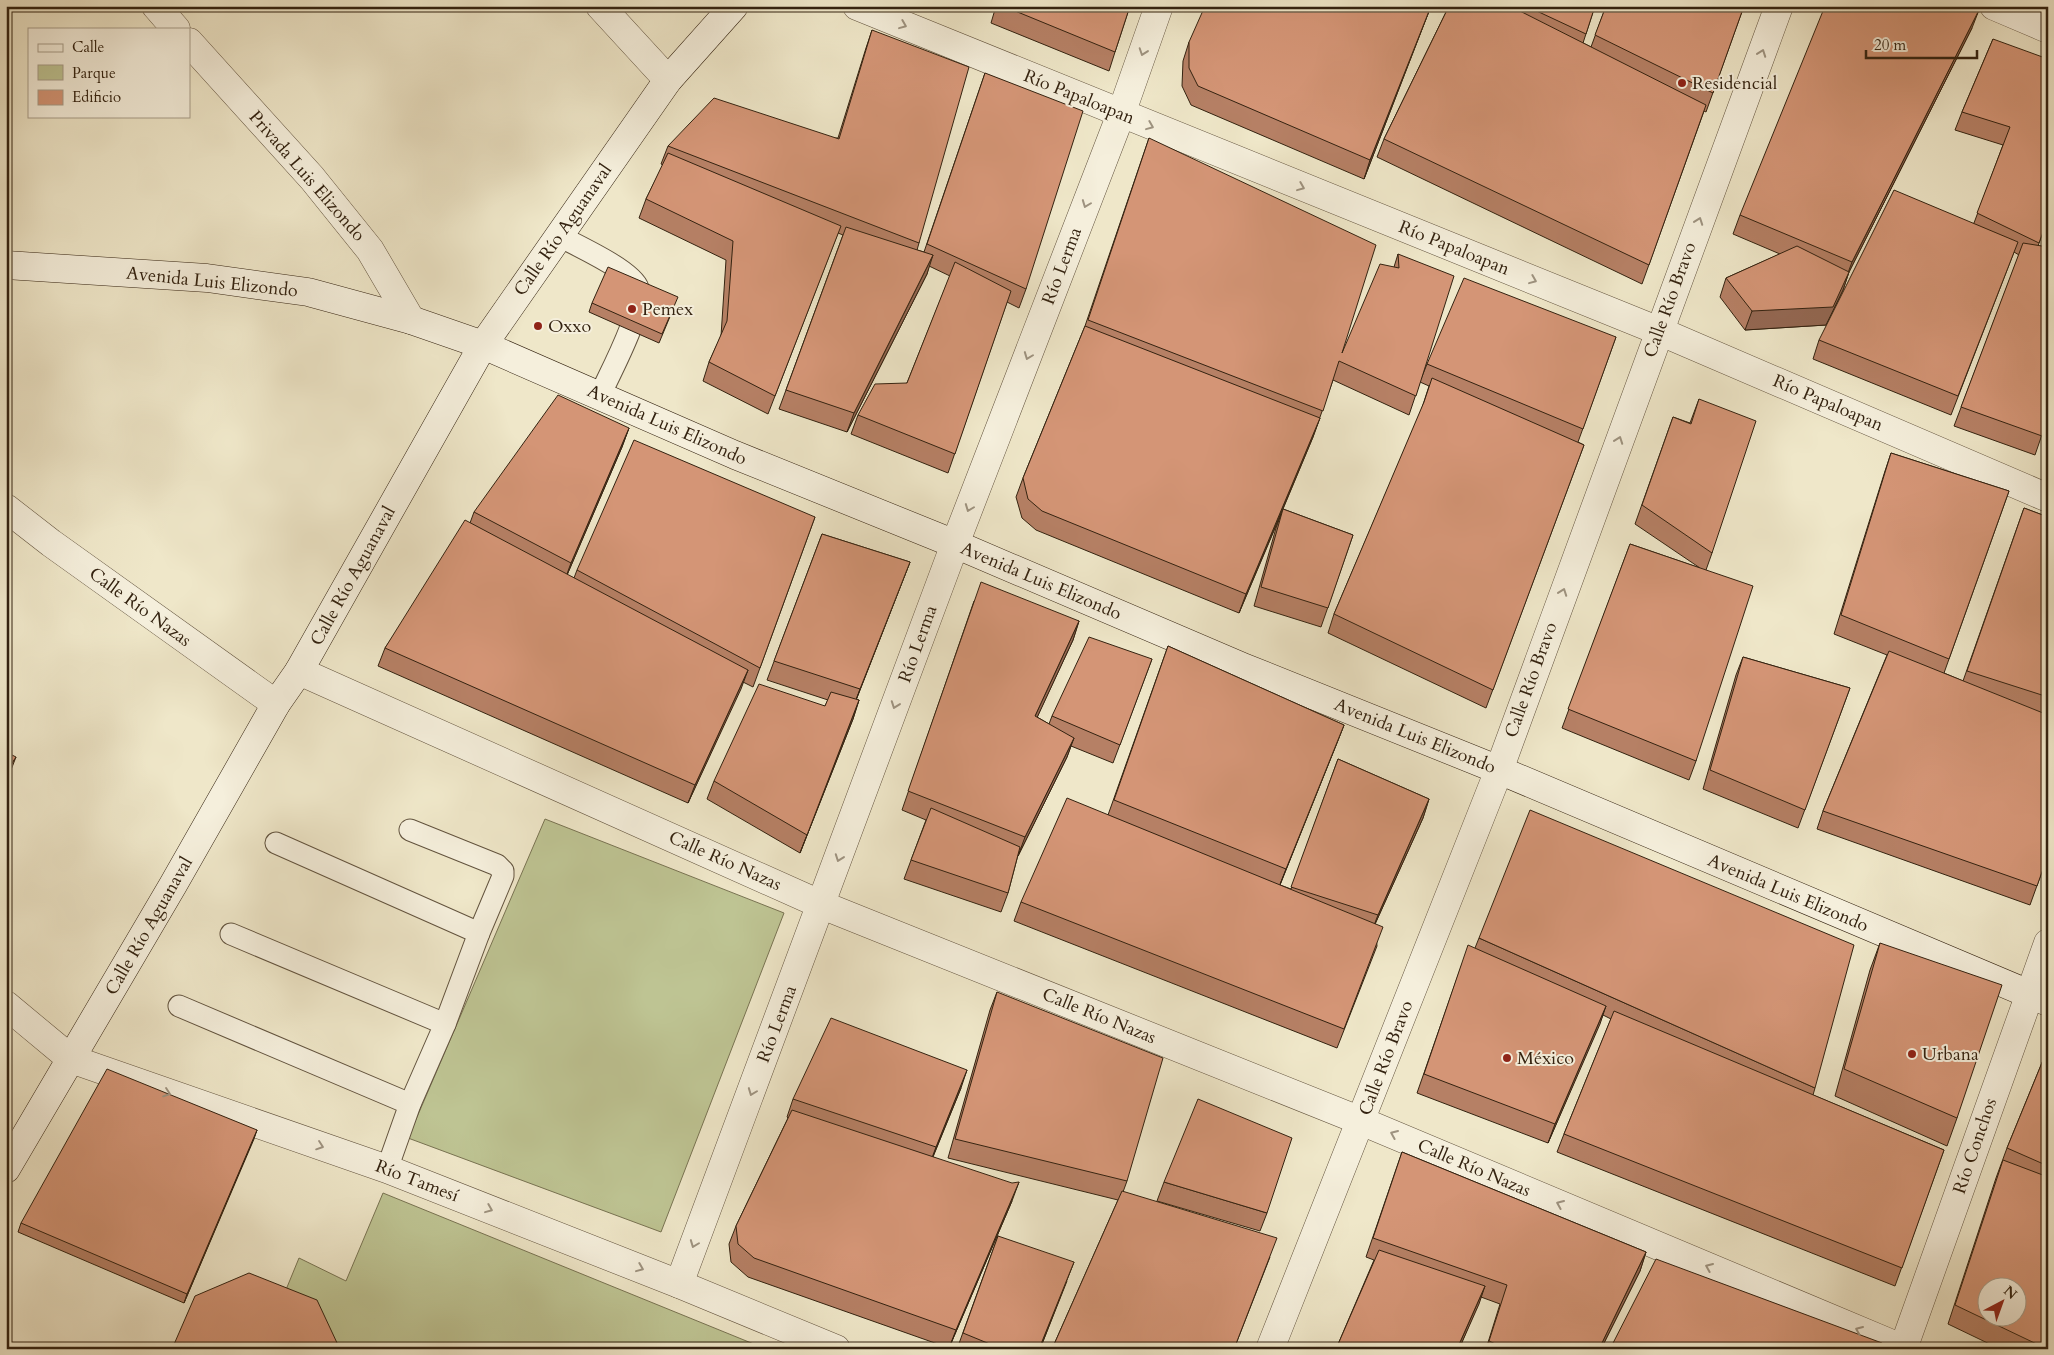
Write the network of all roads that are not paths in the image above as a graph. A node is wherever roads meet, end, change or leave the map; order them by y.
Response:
1 (156, 6) edge
2 (600, 6) edge
3 (734, 6) edge
4 (858, 6) edge
5 (1159, 6) edge
6 (1779, 6) edge
7 (1994, 6) edge
8 (175, 28) edge
9 (2048, 29) edge
10 (190, 43) edge
11 (668, 80) junction
12 (1121, 114) junction
13 (559, 236) junction
14 (6, 265) edge
15 (411, 320) junction
16 (1659, 330) junction
17 (483, 345) junction
18 (600, 395) junction
19 (2048, 498) edge
20 (6, 508) edge
21 (955, 544) junction
22 (299, 671) junction
23 (276, 704) junction
24 (1499, 770) junction
25 (410, 830) dead end
26 (276, 843) dead end
27 (822, 905) junction
28 (479, 933) junction
29 (231, 934) dead end
30 (2048, 943) edge
31 (2038, 998) edge
32 (6, 1005) edge
33 (179, 1006) dead end
34 (445, 1024) junction
35 (71, 1059) junction
36 (410, 1104) junction
37 (1361, 1121) junction
38 (6, 1169) edge
39 (387, 1169) junction
40 (679, 1284) junction
41 (836, 1349) edge
42 (1270, 1349) edge
43 (1903, 1349) edge

1 - 8 street
2 - 11 street
3 - 11 street, Calle Río Aguanaval
4 -> 12 street, Río Papaloapan
5 -> 12 street, Río Lerma
16 -> 6 street, Calle Río Bravo
7 - 9 street
10 - 15 street, Privada Luis Elizondo
11 - 13 street, Calle Río Aguanaval
12 -> 16 street, Río Papaloapan
12 -> 21 street, Río Lerma
13 - 17 street, Calle Río Aguanaval
13 - 18 lane
14 - 15 street, Avenida Luis Elizondo
15 - 17 street, Avenida Luis Elizondo
16 - 19 street, Río Papaloapan
24 -> 16 street, Calle Río Bravo
17 - 18 street, Avenida Luis Elizondo
17 - 22 street, Calle Río Aguanaval
18 - 21 street, Avenida Luis Elizondo
20 - 23 street, Calle Río Nazas
21 - 24 street, Avenida Luis Elizondo
21 -> 27 street, Río Lerma
22 - 23 street, Calle Río Aguanaval
22 - 27 street, Calle Río Nazas
23 - 35 street, Calle Río Aguanaval
24 - 31 street, Avenida Luis Elizondo
24 - 37 street, Calle Río Bravo
25 - 28 lane
26 - 28 lane
27 - 37 street, Calle Río Nazas
27 -> 40 street, Río Lerma
28 - 34 lane
29 - 34 lane
30 - 31 street, Río Conchos
31 - 43 street, Río Conchos
32 - 35 street, Río Tamesí
33 - 36 lane
34 - 36 lane
35 - 38 street, Calle Río Aguanaval
35 -> 39 street, Río Tamesí
36 - 39 lane
37 - 42 street, Calle Río Bravo
43 -> 37 street, Calle Río Nazas
39 -> 40 street, Río Tamesí
40 - 41 street, Río Tamesí

